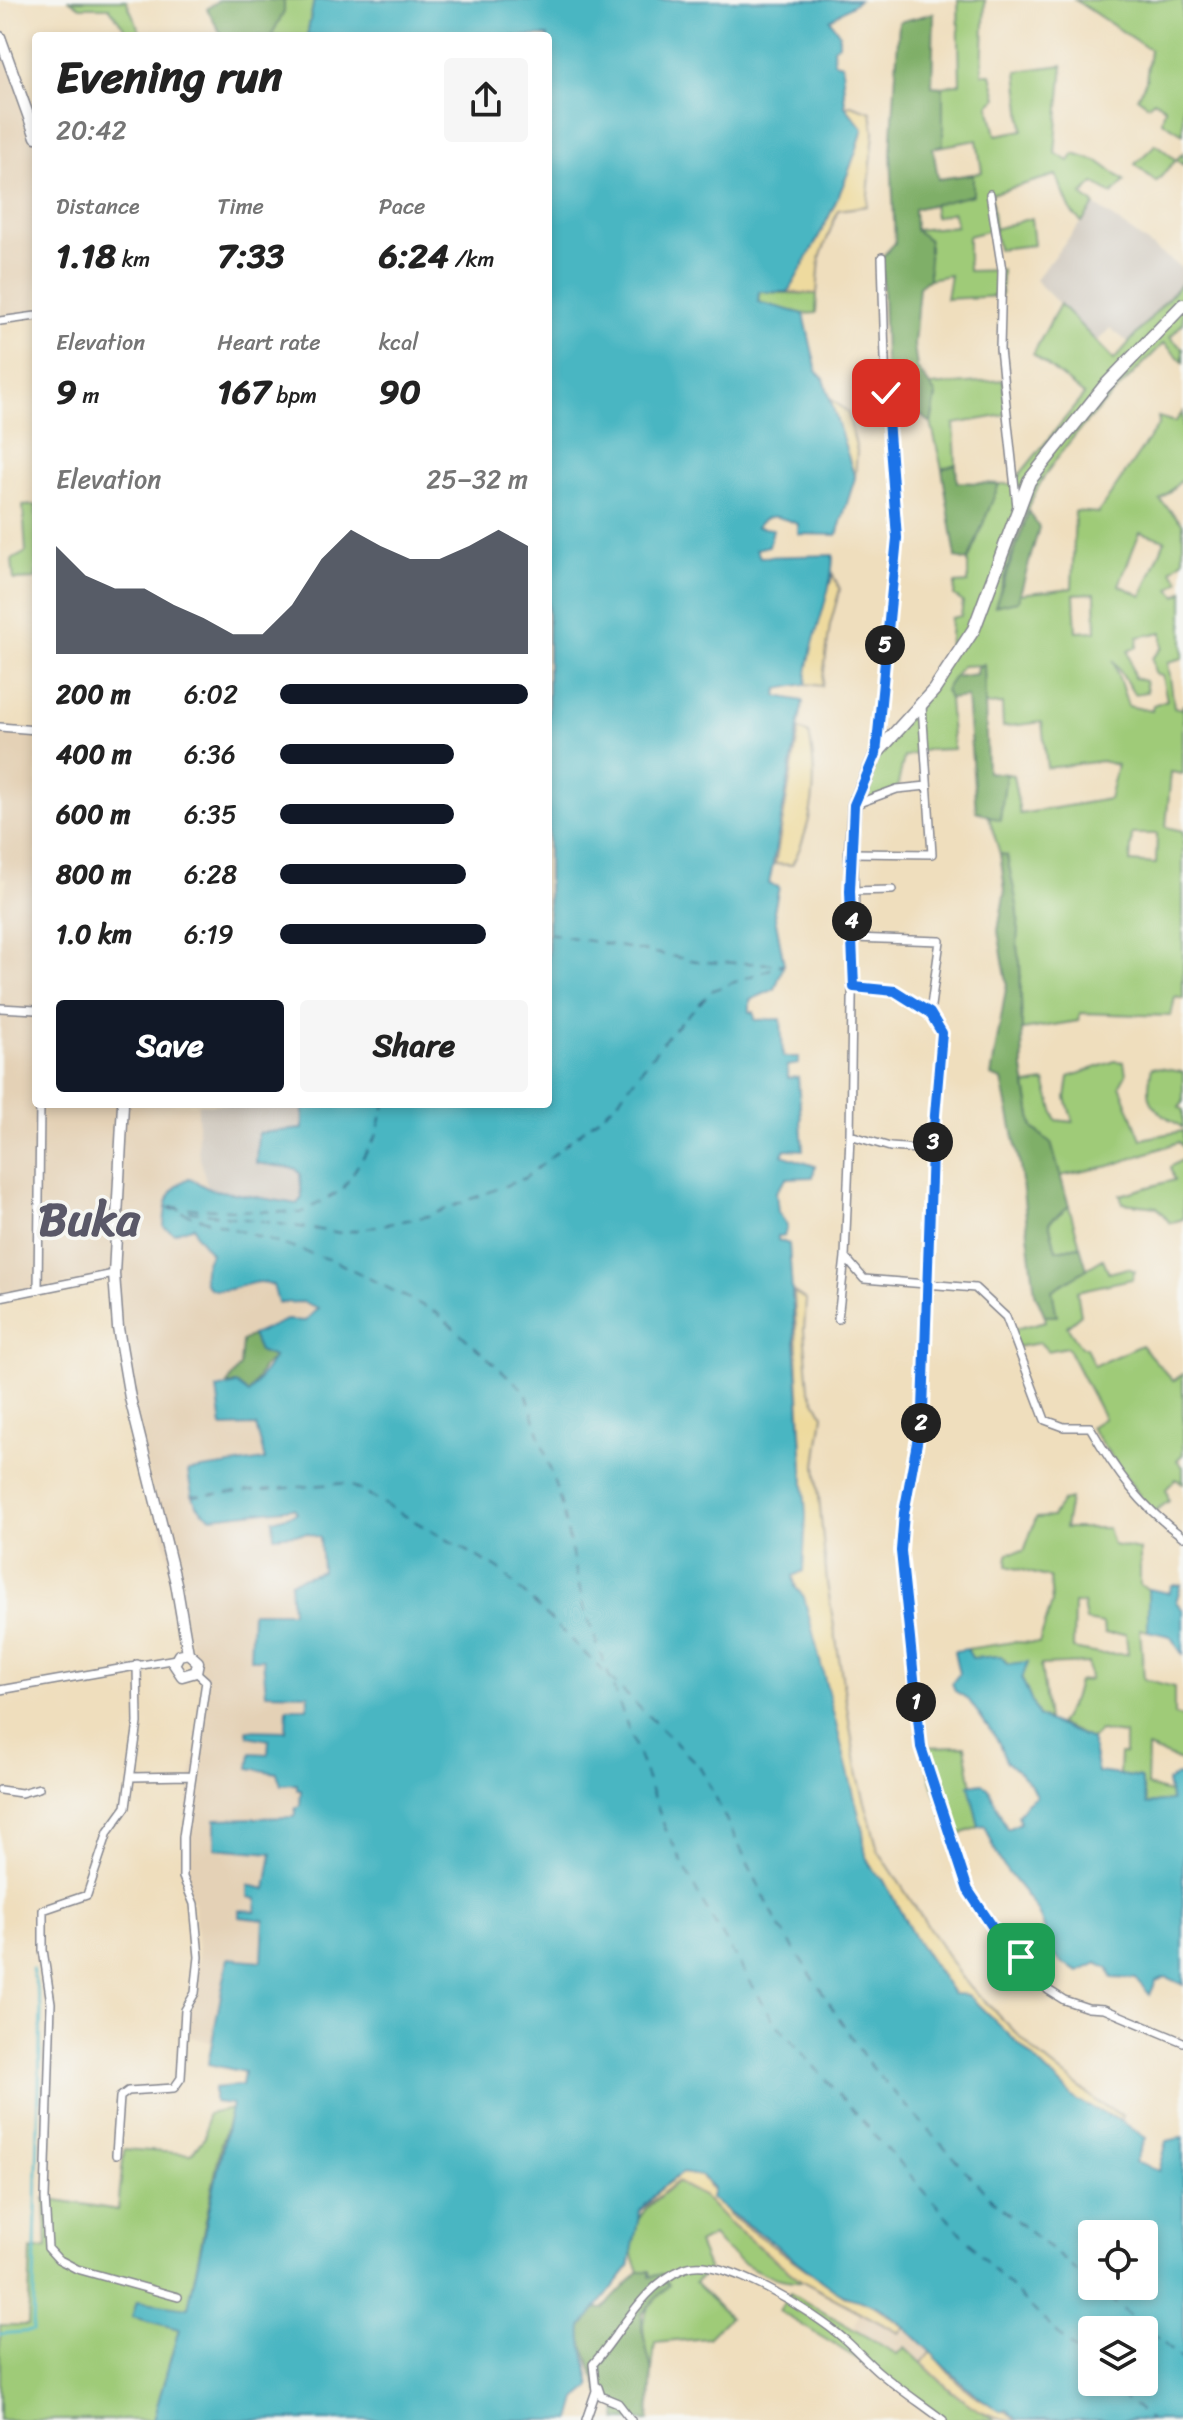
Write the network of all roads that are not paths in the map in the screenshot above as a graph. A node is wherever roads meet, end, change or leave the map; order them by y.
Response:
1 (0, 37) edge
2 (3, 51) edge
3 (32, 127) edge
4 (990, 194) dead end
5 (882, 257) dead end
6 (1183, 305) edge
7 (32, 317) edge
8 (0, 321) edge
9 (1017, 507) junction
10 (922, 703) junction
11 (0, 727) edge
12 (32, 730) edge
13 (876, 754) junction
14 (927, 786) junction
15 (854, 805) junction
16 (851, 853) junction
17 (892, 890) dead end
18 (850, 891) junction
19 (853, 938) junction
20 (854, 987) junction
21 (0, 1008) edge
22 (32, 1010) edge
23 (930, 1013) junction
24 (40, 1108) edge
25 (123, 1108) edge
26 (850, 1135) junction
27 (932, 1150) junction
28 (845, 1257) junction
29 (114, 1274) junction
30 (928, 1286) junction
31 (38, 1290) junction
32 (0, 1297) edge
33 (838, 1319) dead end
34 (1183, 1537) edge
35 (188, 1653) junction
36 (176, 1659) junction
37 (137, 1664) junction
38 (196, 1672) junction
39 (0, 1690) edge
40 (190, 1776) junction
41 (132, 1777) junction
42 (39, 1788) dead end
43 (0, 1790) edge
44 (1183, 2042) edge
45 (116, 2155) dead end
46 (178, 2297) dead end
47 (594, 2378) junction
48 (586, 2420) edge
49 (631, 2420) edge
50 (943, 2420) edge

1 - 2 main road
2 - 3 main road
4 - 9 street
5 - 13 street
6 - 9 main road
7 - 8 street
9 - 10 main road
10 - 13 main road
10 - 14 street
11 - 12 street
13 - 15 main road
14 - 15 street
14 - 16 street
15 - 16 main road
16 - 18 main road
17 - 18 street
18 - 19 main road
19 - 20 street
19 - 23 street
20 - 23 street
20 - 26 street
21 - 22 street
23 - 27 street
24 - 31 street
25 - 29 main road
26 - 27 street
26 - 28 street
27 - 30 street
28 - 30 street
28 - 33 street
29 - 31 street
29 - 35 main road
30 - 34 street
30 - 44 street
31 - 32 street
35 - 36 main road
35 - 38 main road
36 - 37 street
36 - 38 main road
37 - 39 street
37 - 41 street
38 - 40 street
40 - 41 street
40 - 45 street
41 - 46 street
42 - 43 street
47 - 48 street
47 - 49 street
47 - 50 street

